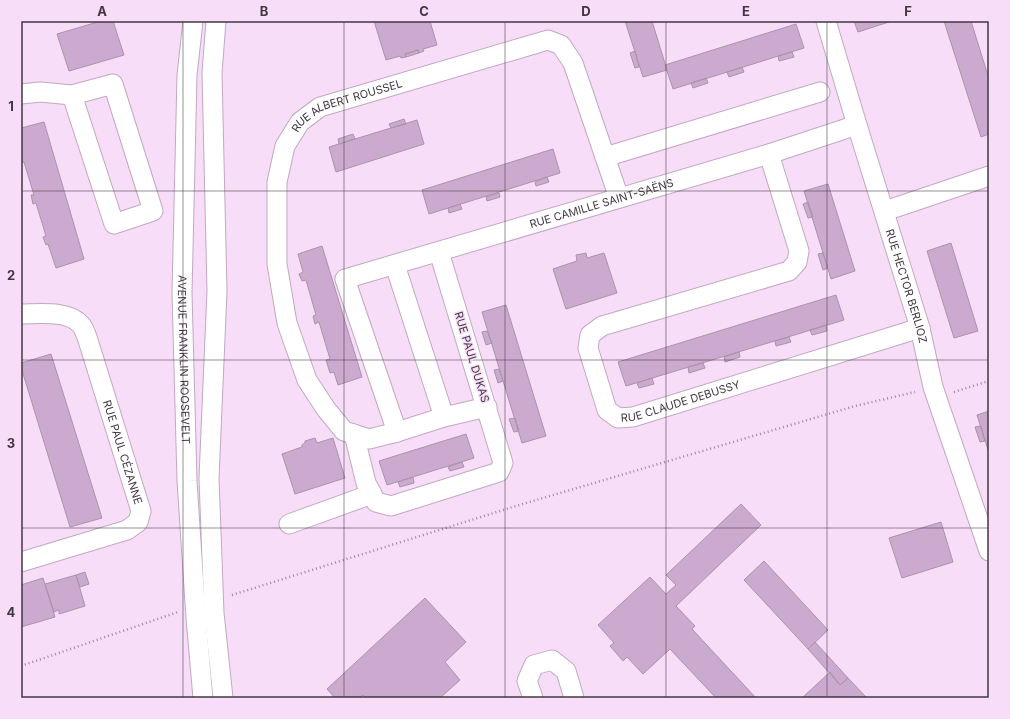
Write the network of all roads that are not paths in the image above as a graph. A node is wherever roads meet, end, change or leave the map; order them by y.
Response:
1 (192, 21) edge
2 (216, 21) edge
3 (826, 21) edge
4 (820, 92) dead end
5 (21, 94) edge
6 (72, 95) junction
7 (857, 125) junction
8 (769, 154) junction
9 (605, 157) junction
10 (989, 176) edge
11 (619, 198) junction
12 (885, 211) junction
13 (439, 252) junction
14 (395, 265) junction
15 (21, 314) edge
16 (920, 328) junction
17 (487, 407) junction
18 (444, 417) junction
19 (397, 432) junction
20 (354, 434) junction
21 (372, 494) junction
22 (289, 524) dead end
23 (988, 541) edge
24 (21, 562) edge
25 (203, 698) edge
26 (222, 698) edge
27 (533, 698) edge
28 (574, 698) edge

1 - 25 street, AVENUE FRANKLIN ROOSEVELT
2 - 26 street
3 - 7 street, RUE HECTOR BERLIOZ
4 - 9 street
5 - 6 street
6 - 6 street
7 - 8 street, RUE CAMILLE SAINT-SAËNS
7 - 12 street, RUE HECTOR BERLIOZ
8 - 11 street, RUE CAMILLE SAINT-SAËNS
8 - 16 street, RUE CLAUDE DEBUSSY
9 - 11 street, RUE ALBERT ROUSSEL
9 - 20 street, RUE ALBERT ROUSSEL
10 - 12 street
11 - 13 street, RUE CAMILLE SAINT-SAËNS
12 - 16 street, RUE HECTOR BERLIOZ
13 - 14 street, RUE CAMILLE SAINT-SAËNS
13 - 17 street, RUE PAUL DUKAS
14 - 18 street
14 - 19 street, RUE CAMILLE SAINT-SAËNS
15 - 24 street, RUE PAUL CÉZANNE
16 - 23 street, RUE HECTOR BERLIOZ
17 - 18 street
17 - 21 street, RUE PAUL DUKAS
18 - 19 street
19 - 20 street
20 - 21 street
21 - 22 street
27 - 28 street

